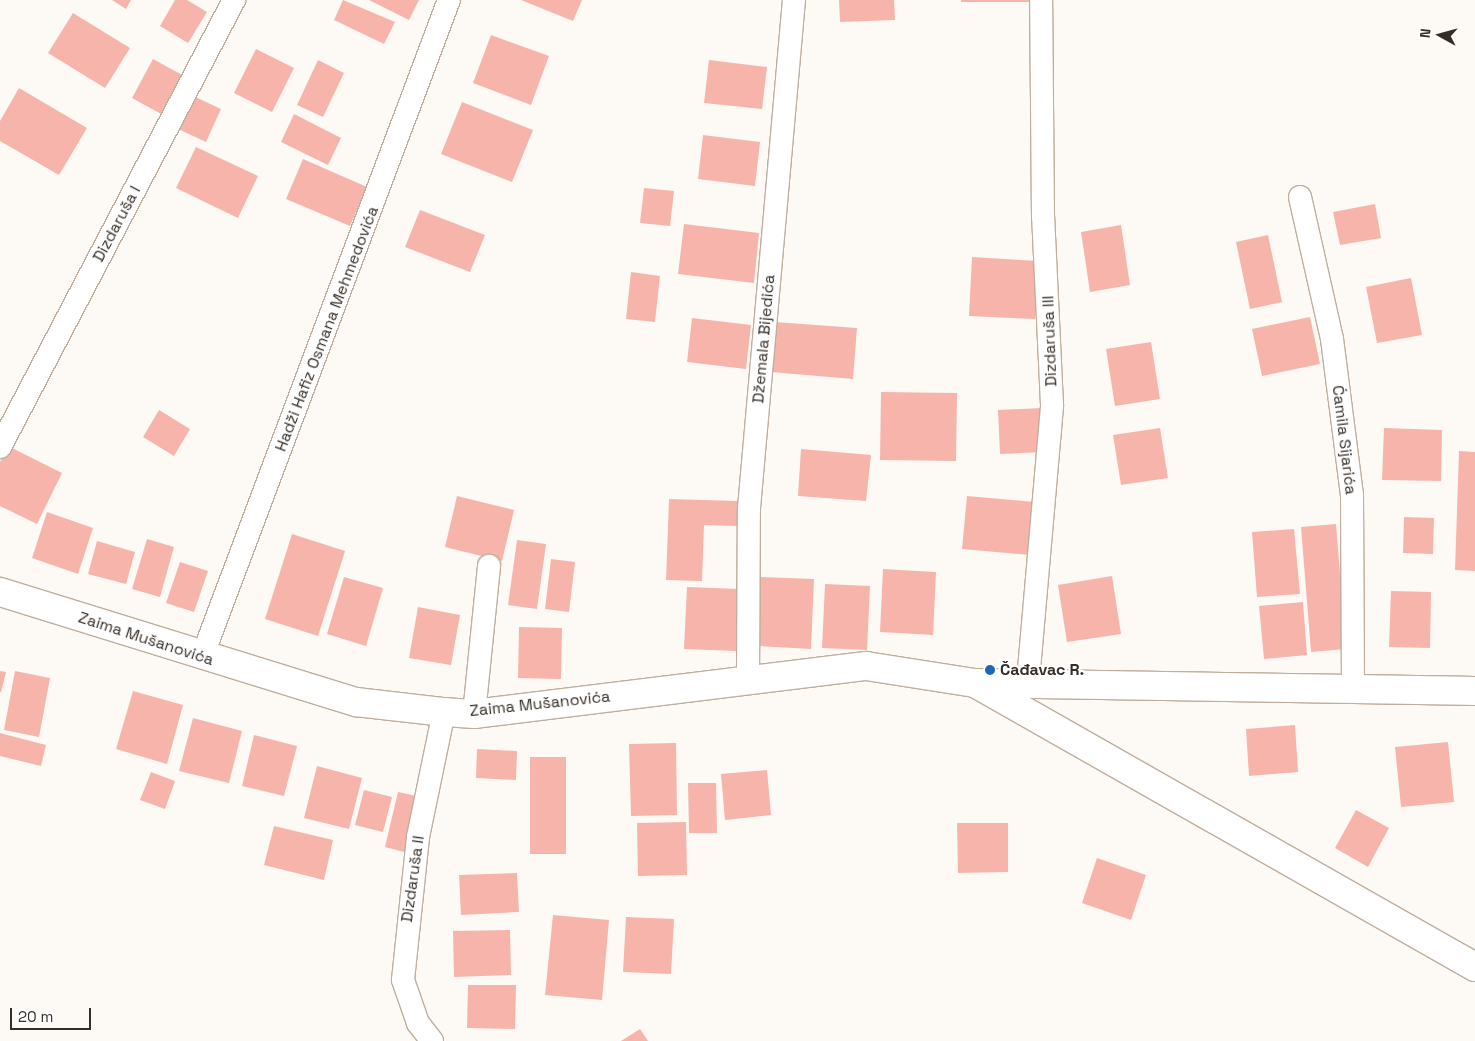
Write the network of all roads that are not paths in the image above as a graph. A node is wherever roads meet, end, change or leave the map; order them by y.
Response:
1 (234, 0) edge
2 (449, 0) edge
3 (794, 0) edge
4 (1041, 0) edge
5 (1300, 197) dead end
6 (0, 448) edge
7 (489, 566) dead end
8 (0, 592) edge
9 (202, 657) junction
10 (748, 680) junction
11 (1028, 681) junction
12 (975, 683) junction
13 (1353, 687) junction
14 (1475, 691) edge
15 (444, 712) junction
16 (474, 714) junction
17 (1475, 967) edge
18 (432, 1041) edge

1 - 6 street, Dizdaruša I
2 - 9 street, Hadži Hafiz Osmana Mehmedovića
3 - 10 street, Džemala Bijedića
4 - 11 street, Dizdaruša III
5 - 13 street, Ćamila Sijarića
7 - 16 street
8 - 9 street, Zaima Mušanovića
9 - 15 street, Zaima Mušanovića
10 - 12 street, Zaima Mušanovića
10 - 16 street, Zaima Mušanovića
11 - 12 street
11 - 13 street
12 - 17 street
13 - 14 street
15 - 16 street, Zaima Mušanovića
15 - 18 street, Dizdaruša II

